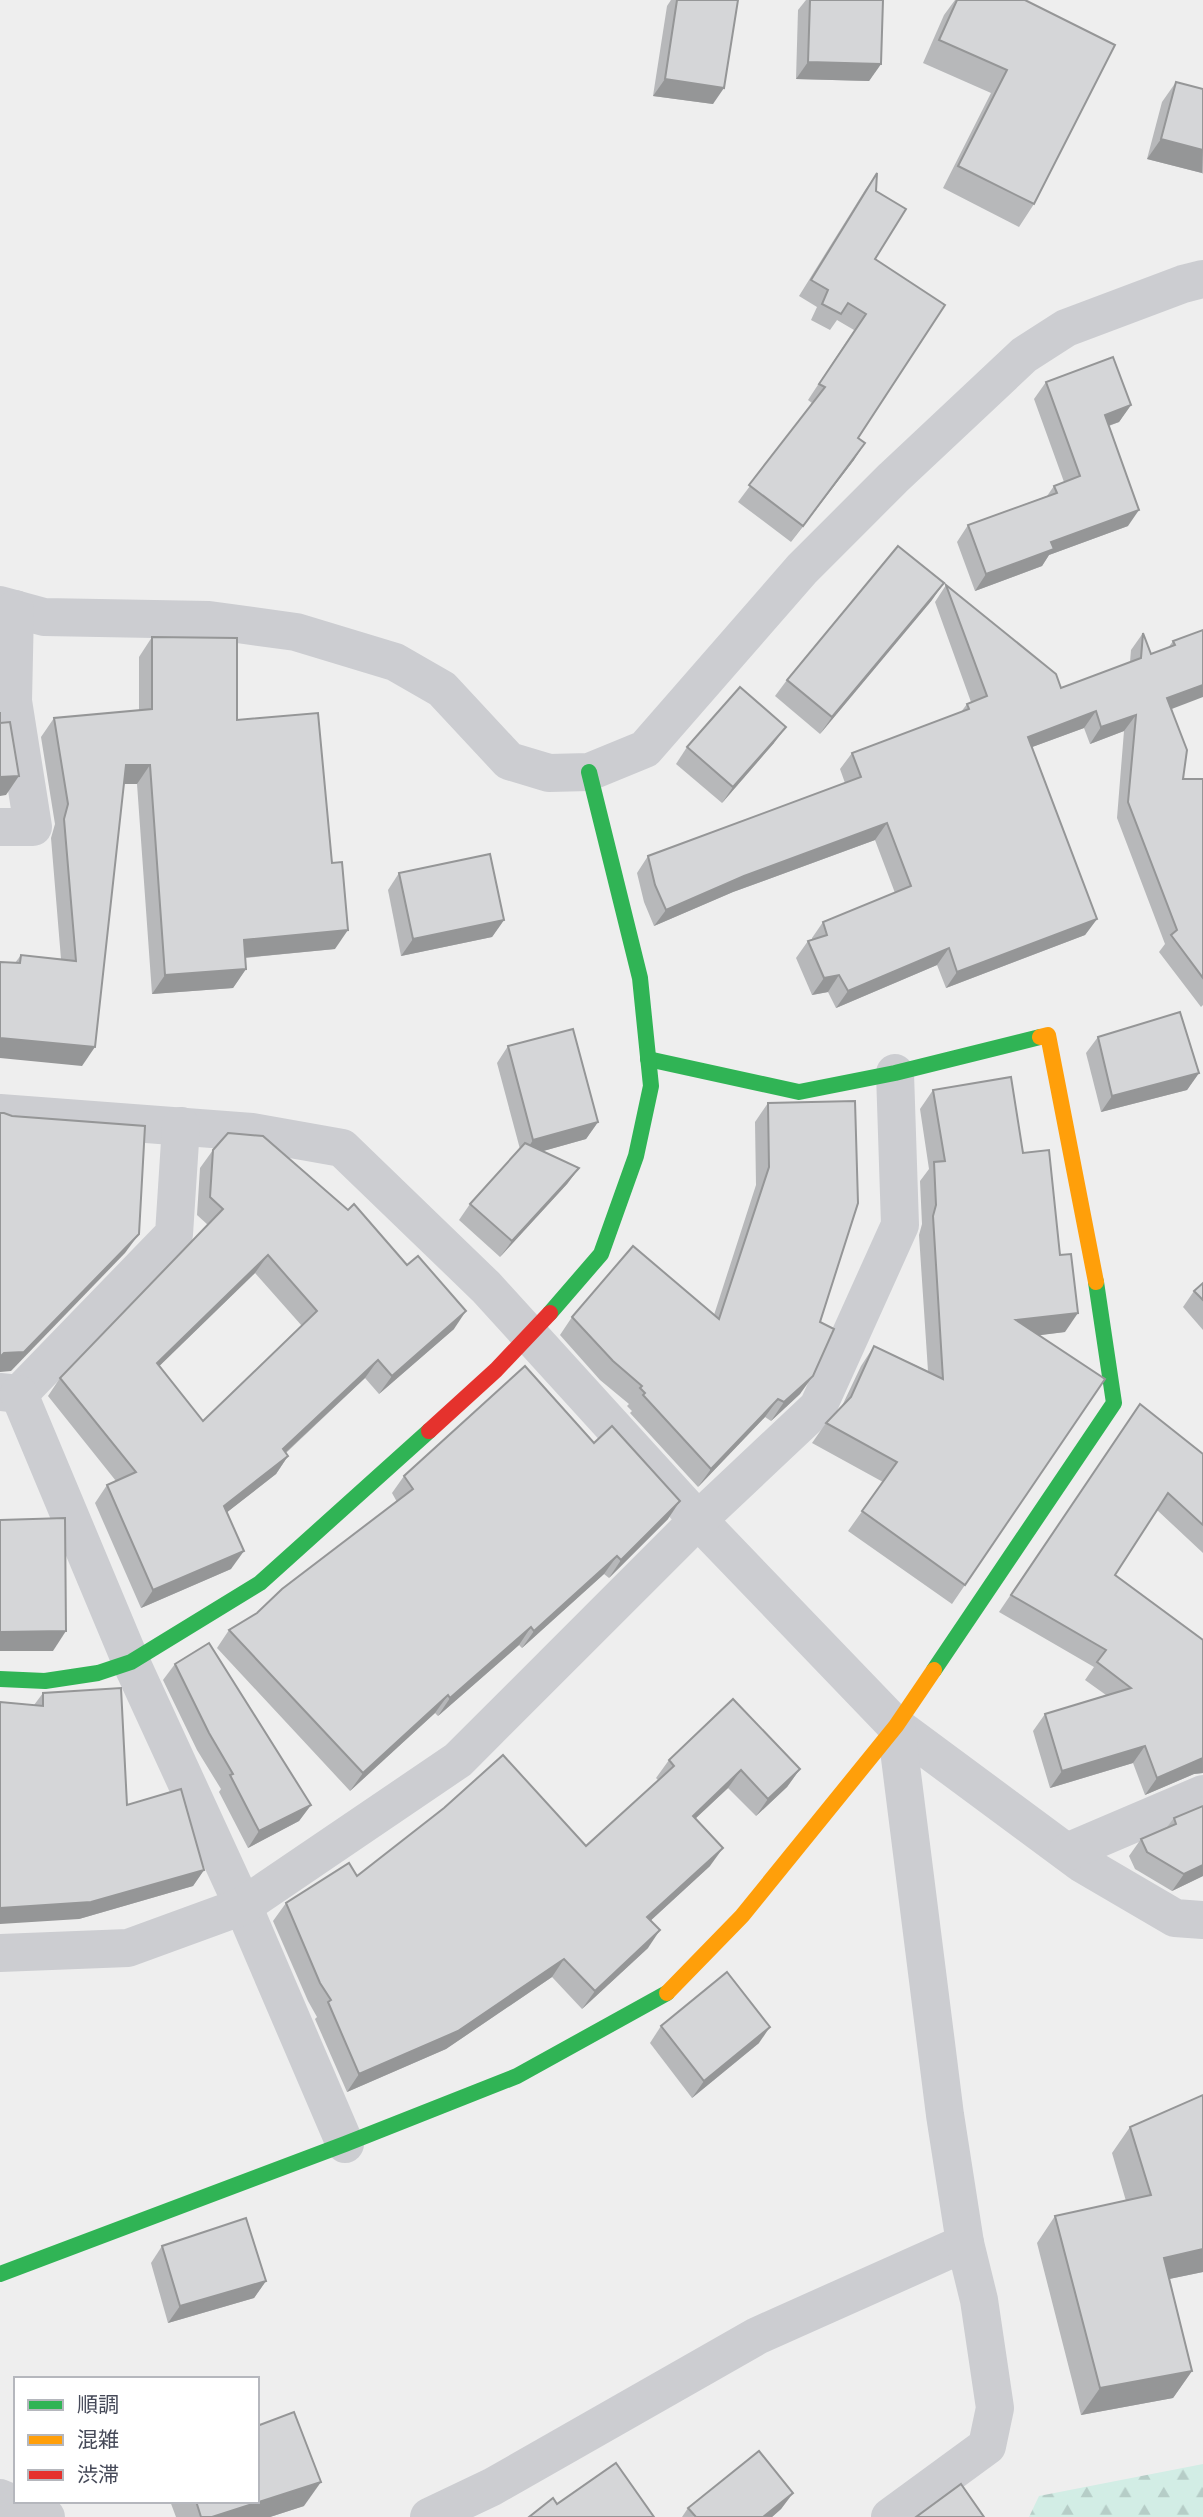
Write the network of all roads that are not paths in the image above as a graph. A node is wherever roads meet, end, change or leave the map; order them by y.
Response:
1 (1203, 279) edge
2 (8, 607) edge
3 (589, 772) junction
4 (0, 827) edge
5 (648, 1059) junction
6 (895, 1073) junction
7 (0, 1113) edge
8 (181, 1126) junction
9 (530, 1336) junction
10 (10, 1393) edge
11 (698, 1520) junction
12 (131, 1662) junction
13 (0, 1679) edge
14 (896, 1726) junction
15 (1203, 1794) edge
16 (1067, 1852) junction
17 (243, 1906) junction
18 (1203, 1920) edge
19 (0, 1953) edge
20 (345, 2144) junction
21 (965, 2242) junction
22 (0, 2274) edge
23 (0, 2498) edge
24 (46, 2517) edge
25 (429, 2517) edge
26 (890, 2517) edge

1 - 3 street
2 - 3 street
2 - 4 street
3 - 5 street
5 - 6 street
5 - 9 street
6 - 11 street
6 - 14 street
7 - 8 street
8 - 9 street
8 - 10 street
9 - 11 street
9 - 12 street
10 - 12 street
11 - 14 street
11 - 17 street
12 - 13 street
12 - 17 street
14 - 16 street
14 - 20 street
14 - 21 street
15 - 16 street
16 - 18 street
17 - 19 street
17 - 20 street
20 - 22 street
21 - 25 street
21 - 26 street
23 - 24 street

